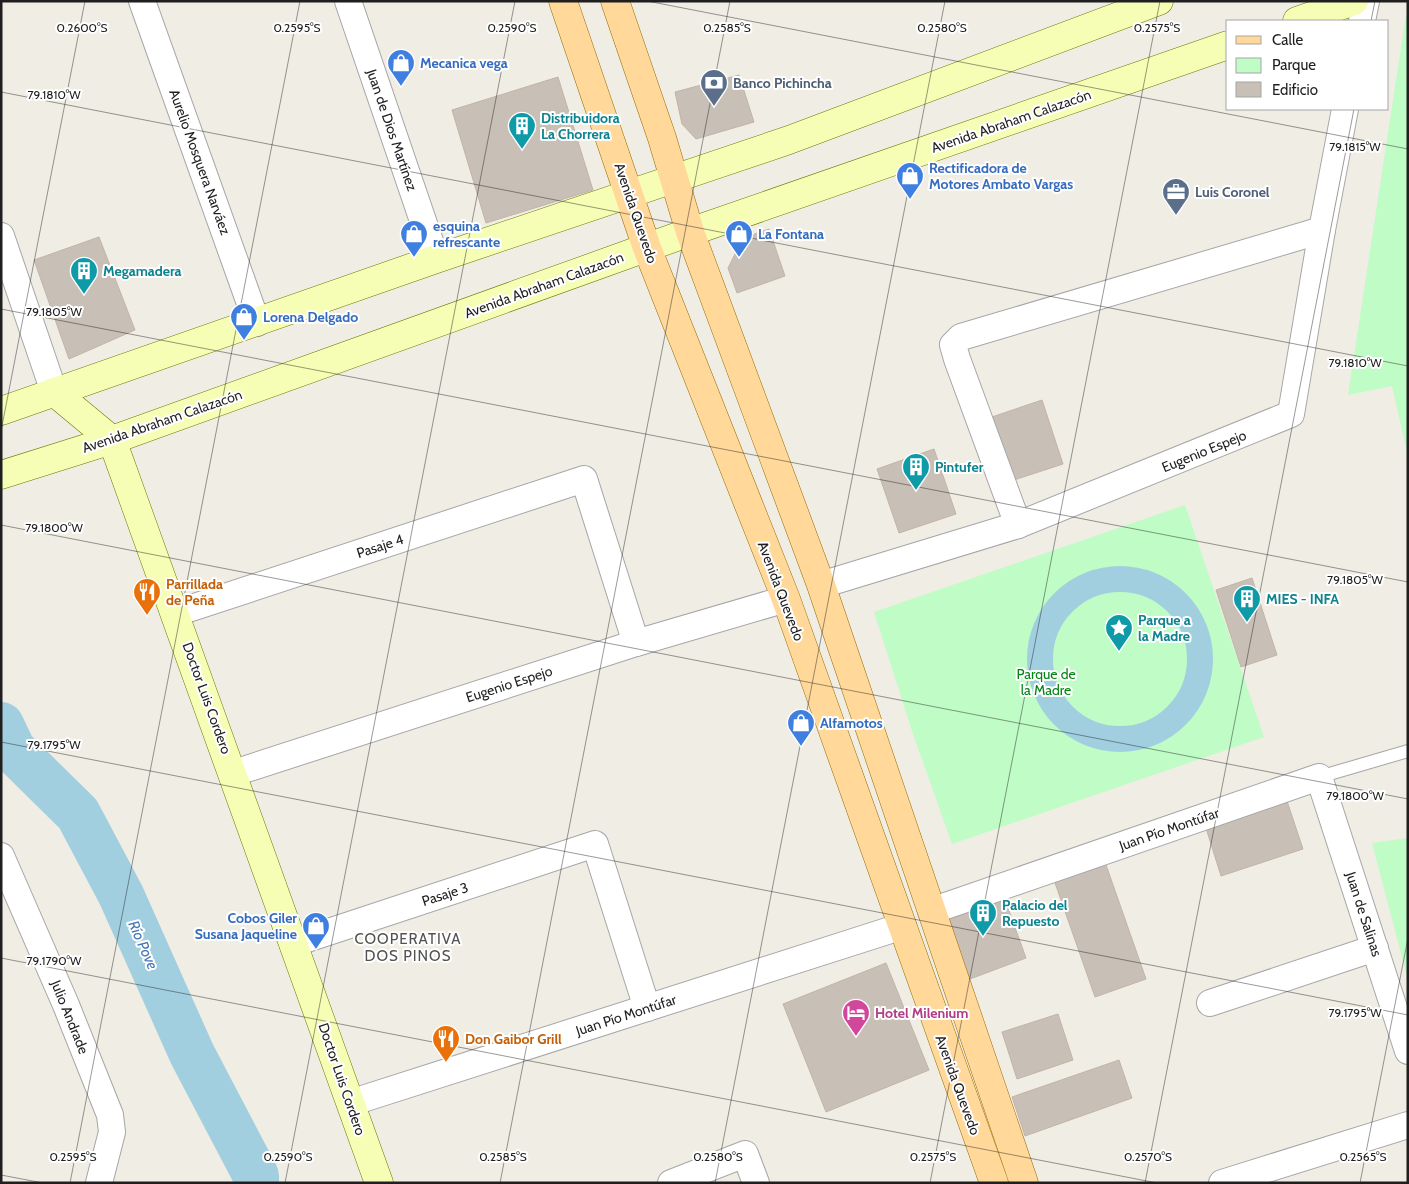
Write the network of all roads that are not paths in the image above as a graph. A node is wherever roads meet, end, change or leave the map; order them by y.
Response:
1 (142, 1) edge
2 (348, 1) edge
3 (563, 1) edge
4 (615, 1) edge
5 (1159, 1) edge
6 (1354, 1) edge
7 (1366, 1) edge
8 (1300, 20) edge
9 (1362, 20) edge
10 (1226, 46) edge
11 (1345, 110) edge
12 (674, 180) junction
13 (629, 195) junction
14 (1322, 230) junction
15 (690, 232) junction
16 (1, 236) edge
17 (646, 248) junction
18 (436, 259) junction
19 (257, 323) junction
20 (54, 392) junction
21 (1, 411) edge
22 (112, 440) junction
23 (1, 475) edge
24 (1018, 525) junction
25 (821, 585) junction
26 (786, 599) junction
27 (176, 613) junction
28 (636, 642) junction
29 (1408, 750) edge
30 (234, 773) junction
31 (1319, 777) junction
32 (1, 856) edge
33 (931, 911) junction
34 (903, 926) junction
35 (295, 943) junction
36 (1375, 948) junction
37 (1210, 1003) dead end
38 (647, 1008) junction
39 (1408, 1051) edge
40 (350, 1102) junction
41 (1408, 1125) edge
42 (1278, 1174) edge
43 (99, 1183) edge
44 (379, 1183) edge
45 (671, 1183) edge
46 (756, 1183) edge
47 (994, 1183) edge
48 (1024, 1183) edge
49 (1222, 1183) edge

1 - 19 street, Aurelio Mosquera Narváez
2 - 18 street, Juan de Dios Martínez
3 - 13 main road, Avenida Quevedo
4 - 12 main road
5 - 12 main road
6 - 8 main road
7 - 9 street
10 - 15 main road, Avenida Abraham Calazacón
11 - 14 street, Eugenio Espejo
12 - 13 main road
12 - 15 main road
13 - 17 main road, Avenida Quevedo
13 - 18 main road
14 - 24 street, Eugenio Espejo
14 - 24 street
15 - 17 main road, Avenida Abraham Calazacón
15 - 25 main road
16 - 20 street
17 - 22 main road, Avenida Abraham Calazacón
17 - 26 main road, Avenida Quevedo
18 - 19 main road
19 - 20 main road
20 - 21 main road
20 - 22 main road
22 - 23 main road, Avenida Abraham Calazacón
22 - 27 main road, Doctor Luis Cordero
24 - 25 street, Eugenio Espejo
25 - 33 main road
26 - 28 street, Eugenio Espejo
26 - 34 main road, Avenida Quevedo
27 - 28 street, Pasaje 4
27 - 30 main road, Doctor Luis Cordero
28 - 30 street, Eugenio Espejo
29 - 31 lane, Juan Pío Montúfar
30 - 35 main road, Doctor Luis Cordero
31 - 33 street, Juan Pío Montúfar
31 - 36 street, Juan de Salinas
32 - 43 street, Julio Andrade
33 - 48 main road
34 - 38 street, Juan Pío Montúfar
34 - 47 main road, Avenida Quevedo
35 - 38 street, Pasaje 3
35 - 40 main road, Doctor Luis Cordero
36 - 37 street
36 - 39 street, Juan de Salinas
38 - 40 street, Juan Pío Montúfar
40 - 44 main road, Doctor Luis Cordero
41 - 42 street
42 - 49 street
45 - 46 street

